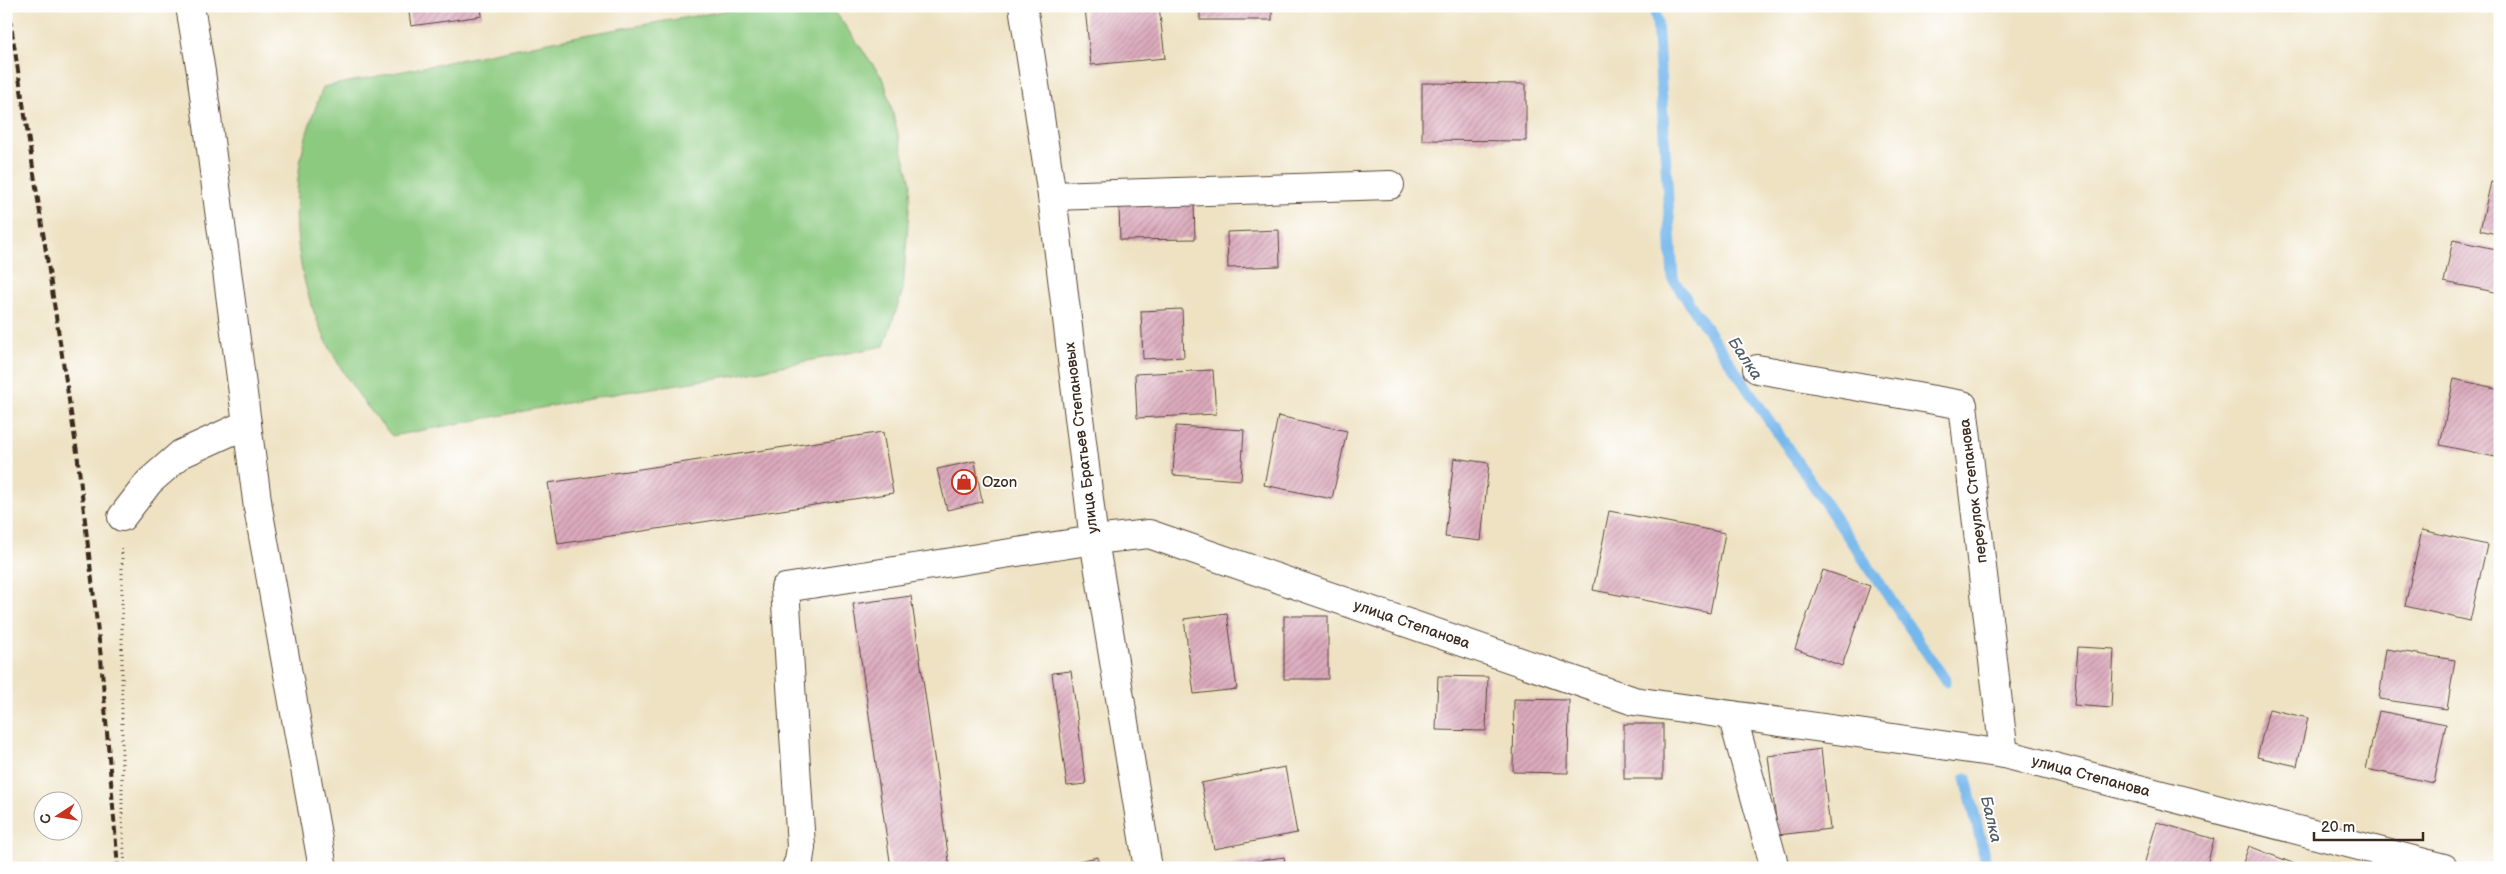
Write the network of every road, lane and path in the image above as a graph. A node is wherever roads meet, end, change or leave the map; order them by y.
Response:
1 (190, 6) edge
2 (1023, 6) edge
3 (1390, 185) dead end
4 (1052, 196) junction
5 (1758, 368) dead end
6 (247, 424) junction
7 (122, 517) joint
8 (1094, 540) junction
9 (1732, 715) junction
10 (2004, 754) junction
11 (126, 868) edge
12 (323, 868) edge
13 (796, 868) edge
14 (1148, 868) edge
15 (1775, 868) edge
16 (2444, 868) edge

1 - 6 street
2 - 4 street, улица Братьев Степановых
3 - 4 street
4 - 8 street, улица Братьев Степановых
5 - 10 street, переулок Степанова
6 - 7 street
6 - 12 street
7 - 11 path
8 - 9 street, улица Степанова
8 - 13 street, улица Степанова
8 - 14 street, улица Братьев Степановых
9 - 10 street, улица Степанова
9 - 15 street
10 - 16 street, улица Степанова

